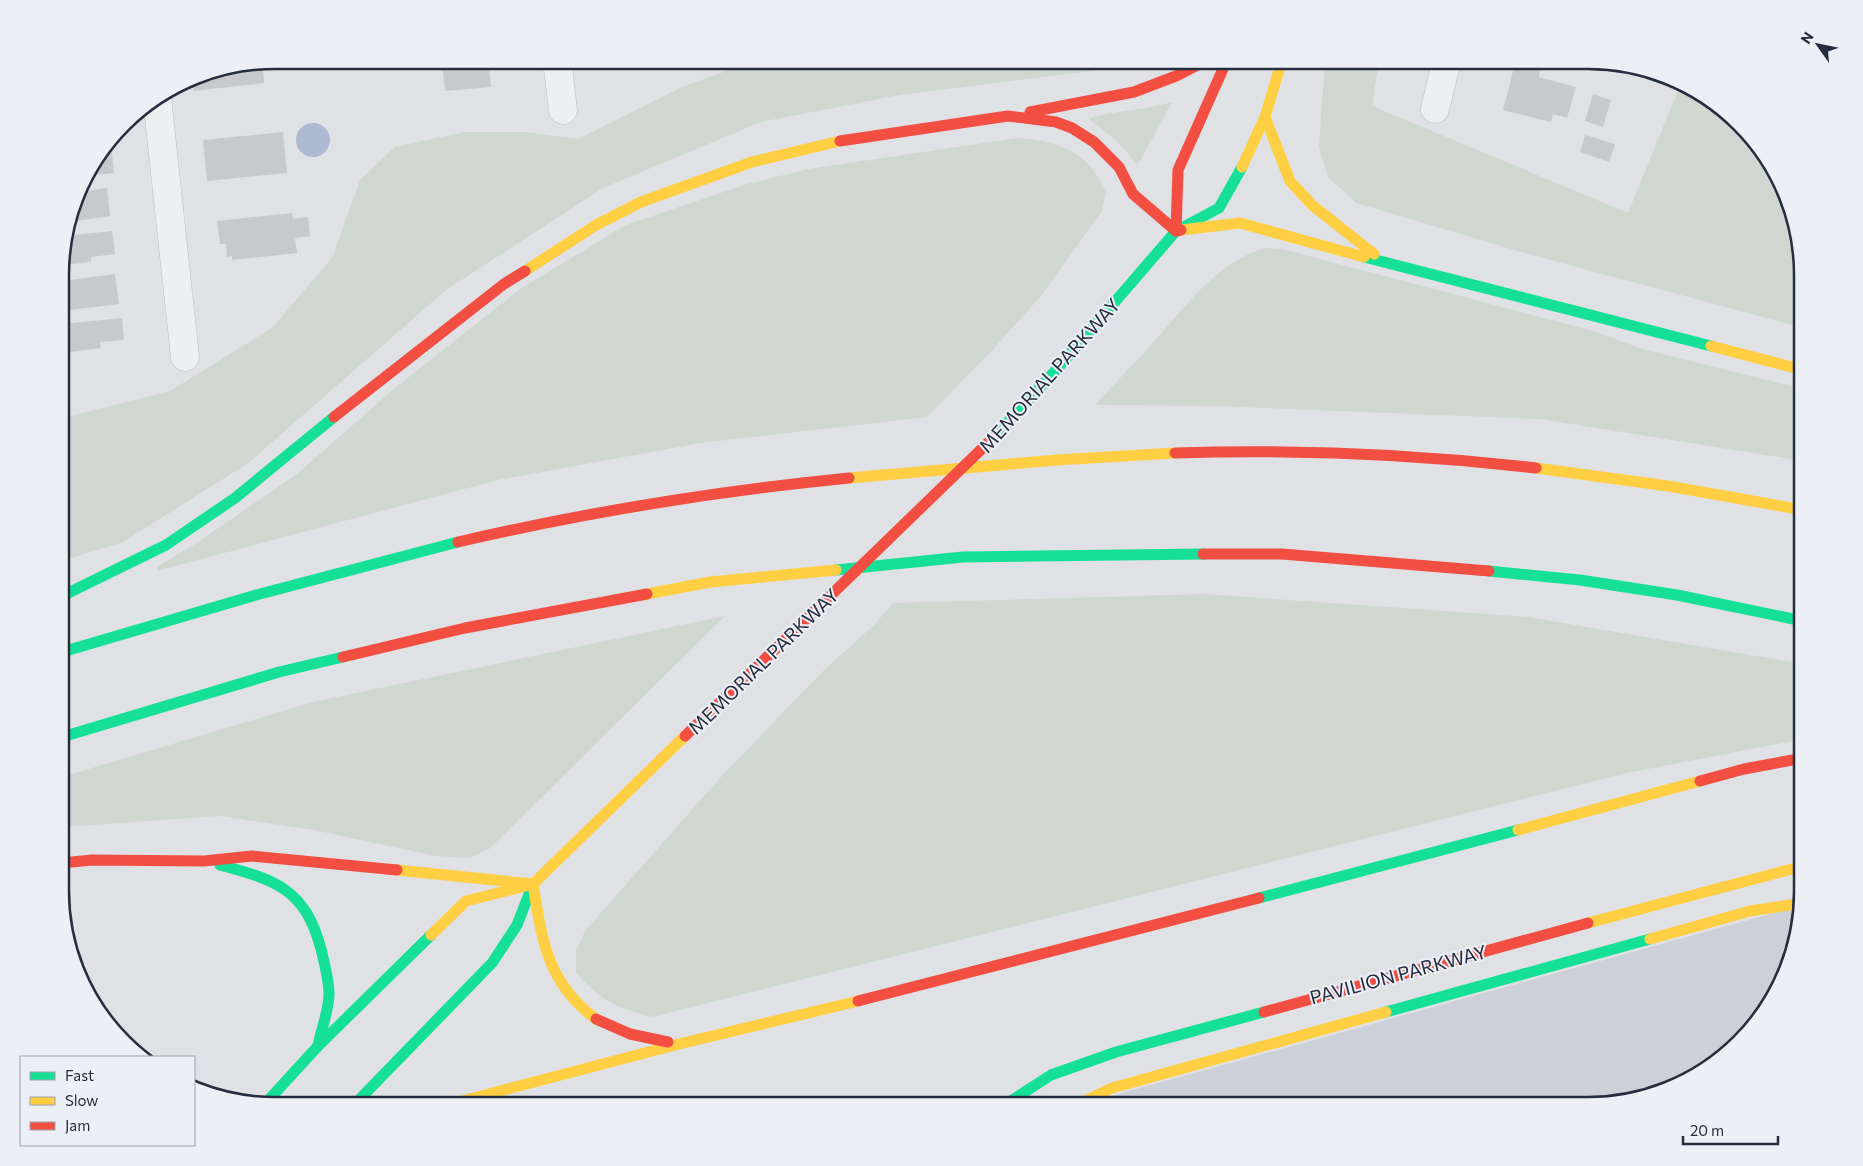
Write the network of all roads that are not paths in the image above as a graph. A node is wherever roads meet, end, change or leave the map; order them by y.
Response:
1 (558, 69) edge
2 (1186, 69) edge
3 (1223, 69) edge
4 (1279, 69) edge
5 (1445, 69) edge
6 (158, 105) edge
7 (1434, 109) dead end
8 (563, 110) dead end
9 (1008, 116) junction
10 (1265, 117) junction
11 (1176, 231) junction
12 (1385, 263) junction
13 (185, 357) dead end
14 (1794, 368) edge
15 (1794, 508) edge
16 (69, 593) edge
17 (1794, 619) edge
18 (69, 650) edge
19 (69, 734) edge
20 (1794, 760) edge
21 (204, 861) junction
22 (69, 862) edge
23 (1794, 868) edge
24 (532, 884) junction
25 (1794, 904) edge
26 (679, 1044) junction
27 (318, 1046) junction
28 (271, 1097) edge
29 (362, 1097) edge
30 (477, 1097) edge
31 (1017, 1097) edge
32 (1094, 1097) edge

1 - 8 street
2 - 9 main road
3 - 11 main road
4 - 10 main road, MEMORIAL PARKWAY
5 - 7 street
6 - 13 street
9 - 11 main road
9 - 16 main road
10 - 11 main road, MEMORIAL PARKWAY
10 - 12 main road
11 - 12 main road
11 - 24 main road, MEMORIAL PARKWAY, bridge
12 - 14 main road
15 - 18 main road
17 - 19 main road
20 - 26 main road
21 - 22 main road
21 - 24 main road
21 - 27 main road
23 - 31 main road, PAVILION PARKWAY
24 - 26 main road
24 - 27 main road, MEMORIAL PARKWAY
24 - 29 main road
25 - 32 main road, PAVILION PARKWAY
26 - 30 main road
27 - 28 main road, MEMORIAL PARKWAY

